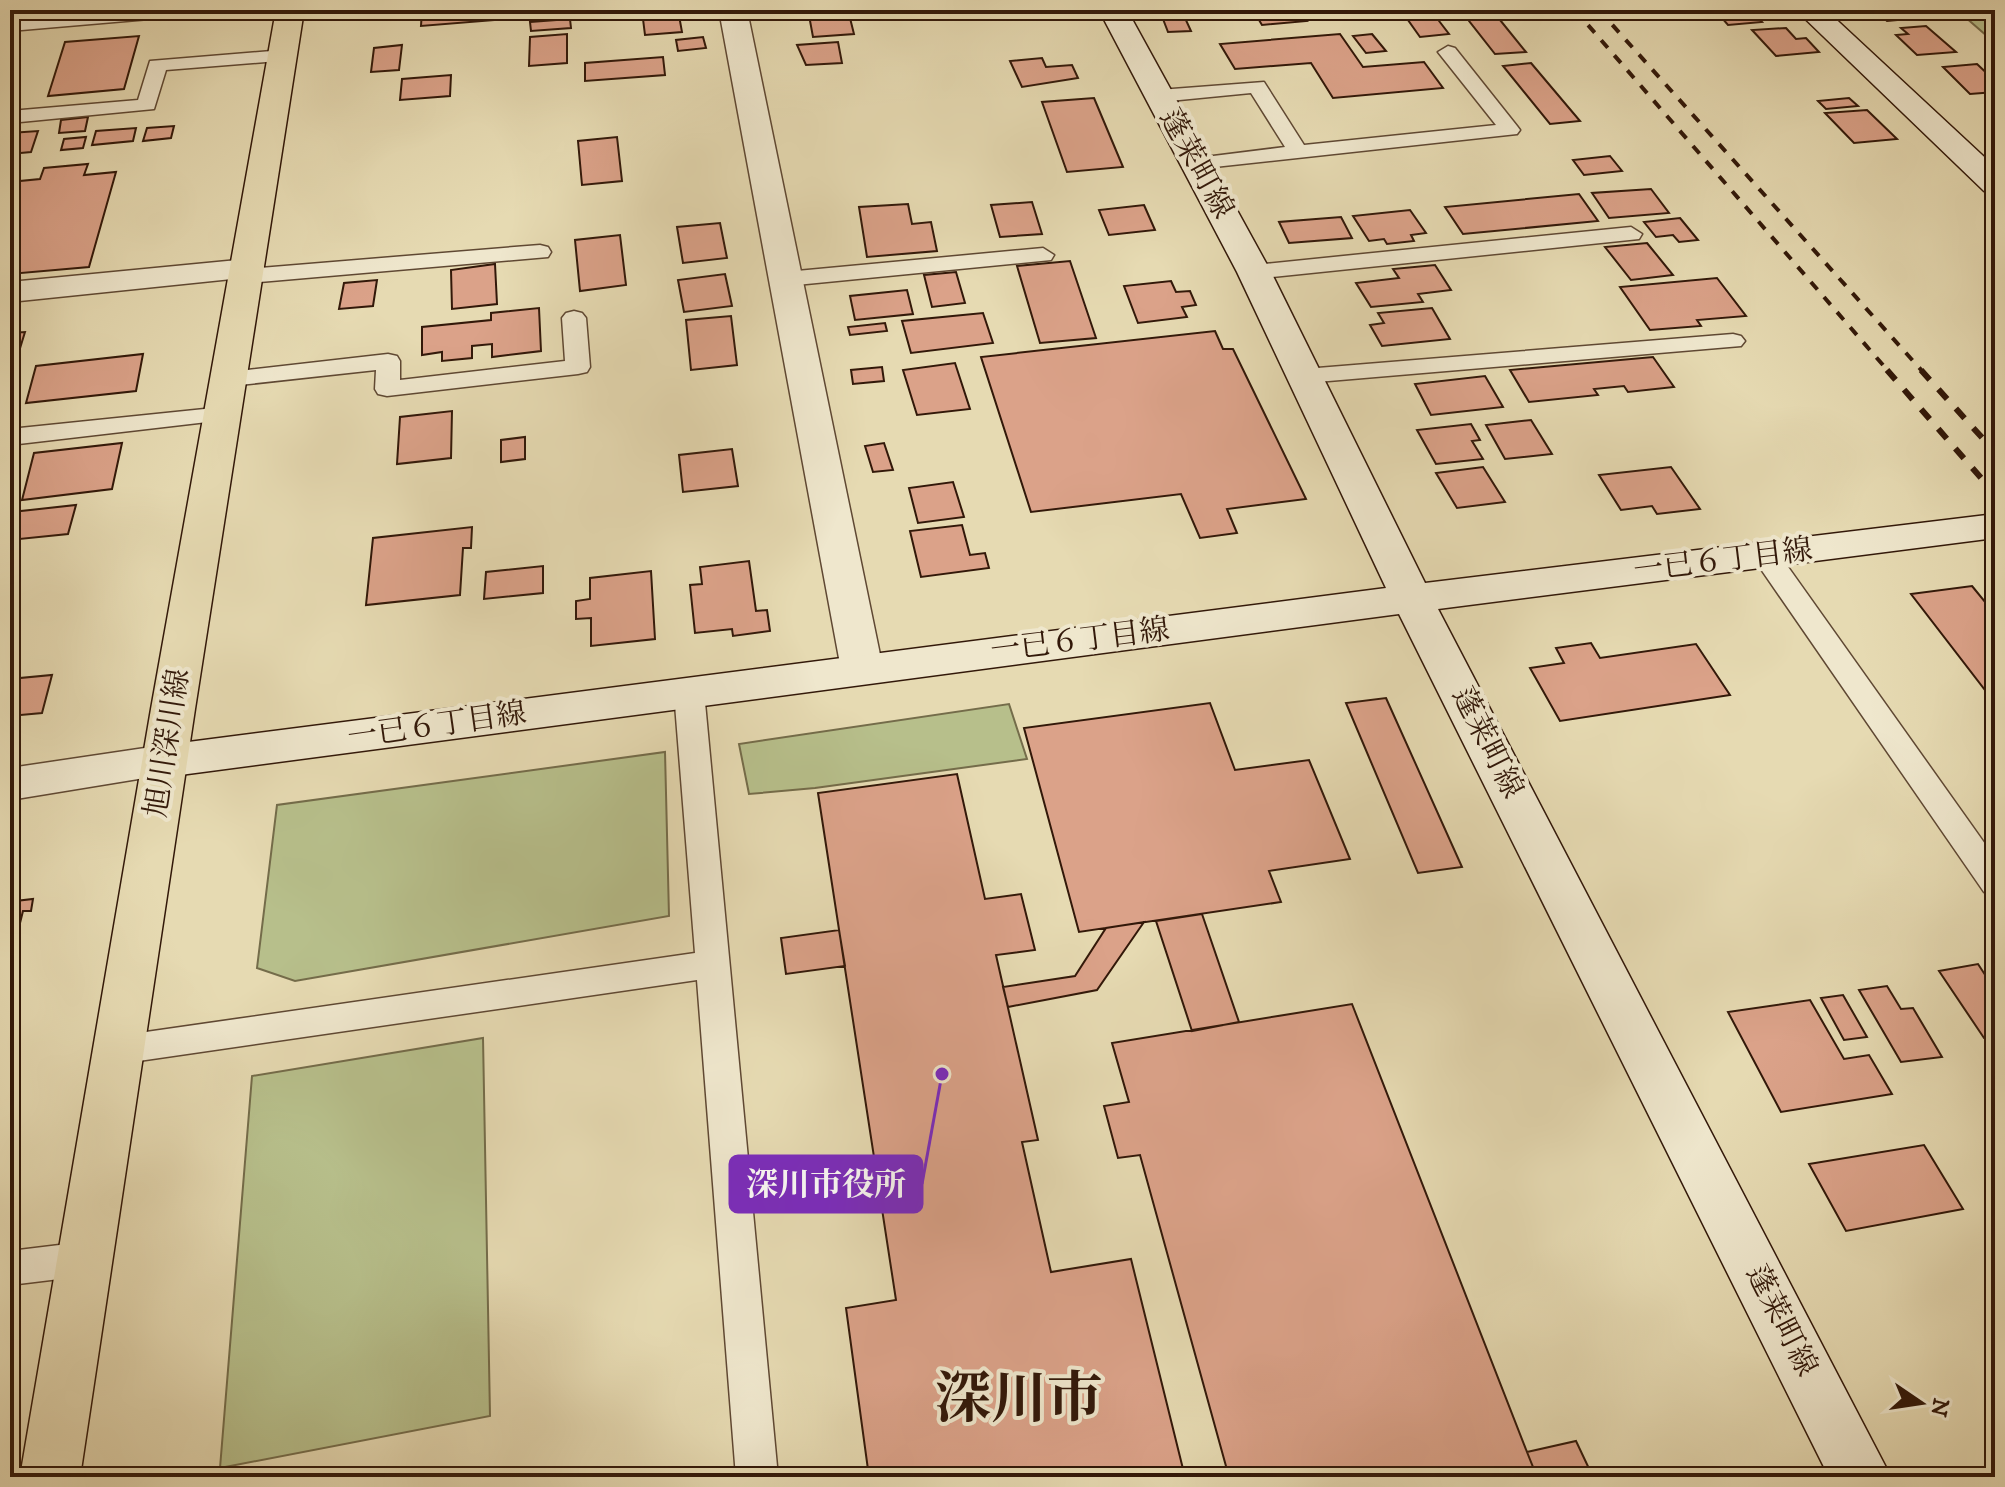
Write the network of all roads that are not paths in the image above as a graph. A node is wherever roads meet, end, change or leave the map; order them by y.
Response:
1 (161, 10) edge
2 (290, 10) edge
3 (733, 10) edge
4 (1113, 10) edge
5 (1810, 10) edge
6 (10, 23) edge
7 (1448, 52) dead end
8 (283, 56) junction
9 (1159, 96) junction
10 (10, 117) edge
11 (1298, 152) junction
12 (1196, 163) junction
13 (1995, 184) edge
14 (1631, 234) dead end
15 (540, 252) dead end
16 (1043, 255) dead end
17 (247, 272) junction
18 (1254, 272) junction
19 (786, 279) junction
20 (10, 292) edge
21 (574, 318) dead end
22 (1733, 341) dead end
23 (1305, 376) junction
24 (227, 397) junction
25 (10, 437) edge
26 (1995, 526) edge
27 (1766, 556) junction
28 (1412, 599) junction
29 (862, 669) junction
30 (689, 692) junction
31 (165, 761) junction
32 (10, 784) edge
33 (1995, 883) edge
34 (712, 964) junction
35 (118, 1050) junction
36 (84, 1259) junction
37 (10, 1268) edge
38 (50, 1477) edge
39 (757, 1477) edge
40 (1861, 1477) edge

1 - 6 street
2 - 8 main road, 旭川深川線
3 - 19 street
4 - 9 street, 蓬莱町線
5 - 13 street
7 - 11 lane
8 - 10 lane
8 - 17 main road, 旭川深川線
9 - 11 lane
9 - 12 street, 蓬莱町線
11 - 12 lane
12 - 18 street, 蓬莱町線
14 - 18 lane
15 - 17 lane
16 - 19 lane
17 - 20 street
17 - 24 main road, 旭川深川線
18 - 23 street, 蓬莱町線
19 - 29 street
21 - 24 lane
22 - 23 lane
23 - 28 street, 蓬莱町線
24 - 25 lane
24 - 31 main road, 旭川深川線
26 - 27 street, 一已６丁目線
27 - 28 street, 一已６丁目線
27 - 33 lane
28 - 29 street, 一已６丁目線
28 - 40 street, 蓬莱町線
29 - 30 street, 一已６丁目線
30 - 31 street, 一已６丁目線
30 - 34 lane
31 - 32 street, 一已６丁目線
31 - 35 main road, 旭川深川線
34 - 35 lane
34 - 39 lane
35 - 36 main road, 旭川深川線
36 - 37 lane
36 - 38 main road, 旭川深川線

